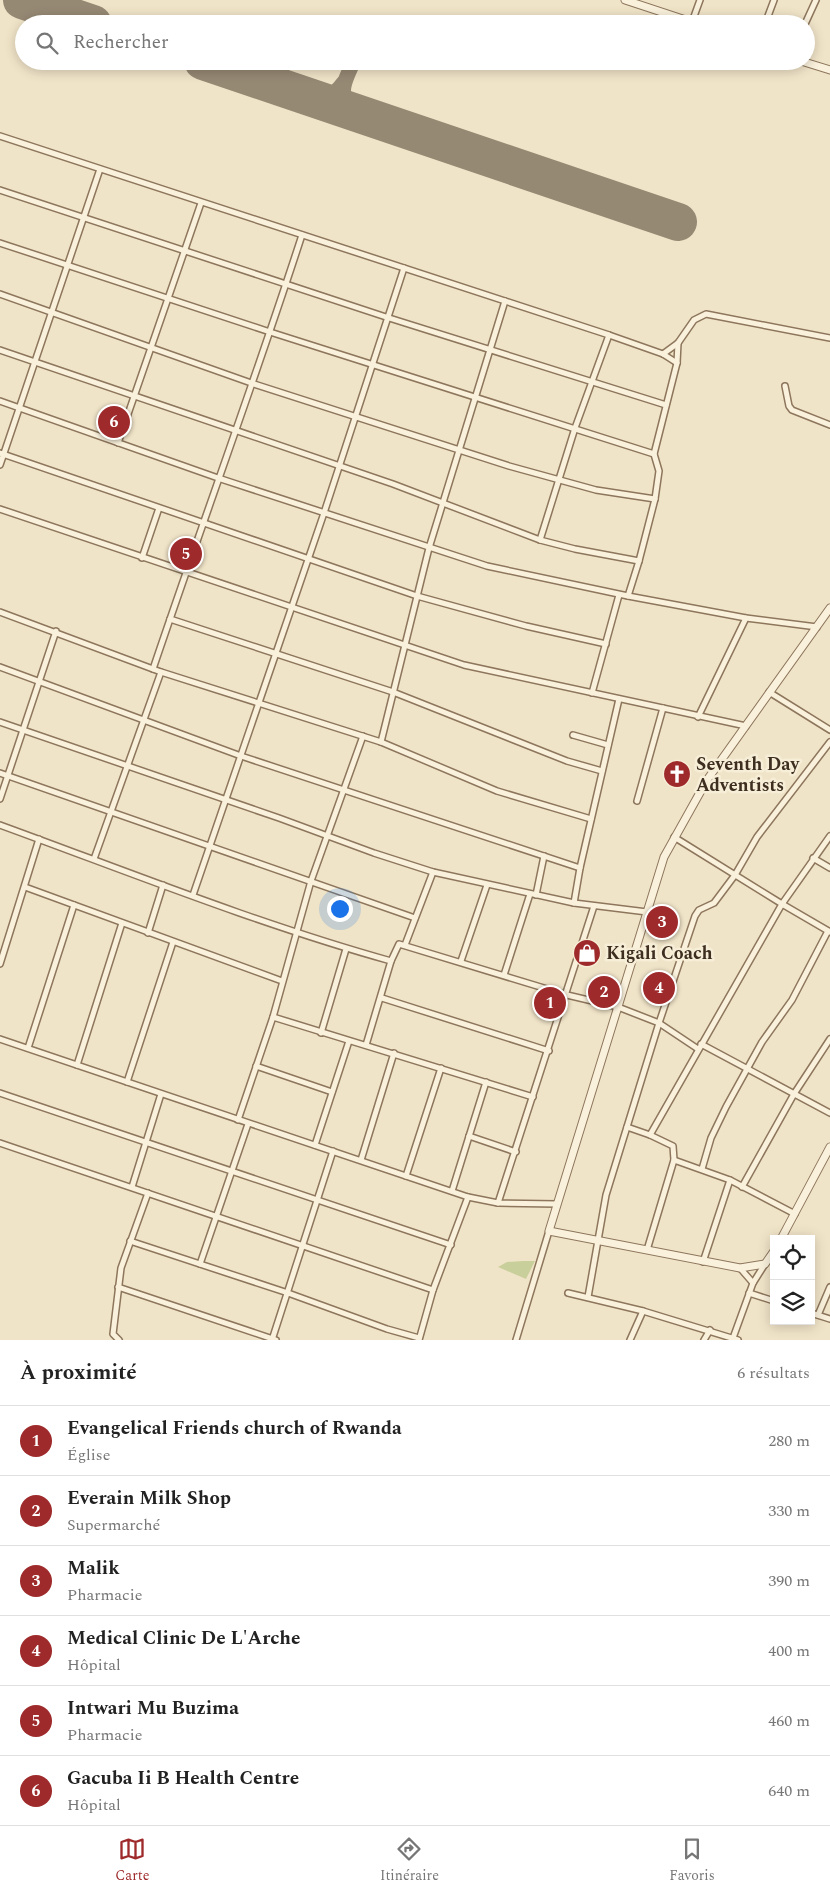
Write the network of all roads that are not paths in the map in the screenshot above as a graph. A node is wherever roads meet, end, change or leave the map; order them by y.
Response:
1 (625, 0) edge
2 (700, 0) edge
3 (774, 0) edge
4 (816, 0) edge
5 (648, 4) edge
6 (675, 15) edge
7 (697, 15) edge
8 (768, 15) edge
9 (809, 15) edge
10 (815, 65) edge
11 (830, 70) edge
12 (0, 136) edge
13 (100, 169) junction
14 (0, 190) edge
15 (201, 203) junction
16 (83, 218) junction
17 (302, 235) junction
18 (0, 242) edge
19 (183, 251) junction
20 (68, 265) junction
21 (404, 268) junction
22 (286, 284) junction
23 (0, 294) edge
24 (166, 298) junction
25 (505, 301) junction
26 (52, 312) junction
27 (386, 317) junction
28 (270, 332) junction
29 (609, 335) junction
30 (830, 338) edge
31 (678, 343) junction
32 (152, 347) junction
33 (490, 349) junction
34 (0, 350) edge
35 (663, 354) junction
36 (35, 362) junction
37 (676, 363) junction
38 (372, 364) junction
39 (592, 382) junction
40 (254, 384) junction
41 (784, 386) dead end
42 (134, 396) junction
43 (474, 397) junction
44 (0, 402) edge
45 (666, 405) junction
46 (18, 408) junction
47 (354, 417) junction
48 (830, 425) edge
49 (575, 428) junction
50 (235, 432) junction
51 (118, 443) junction
52 (459, 449) junction
53 (2, 454) edge
54 (654, 454) junction
55 (0, 465) edge
56 (340, 466) junction
57 (218, 478) junction
58 (560, 482) junction
59 (655, 499) junction
60 (442, 503) junction
61 (159, 508) junction
62 (0, 509) edge
63 (324, 513) junction
64 (204, 523) junction
65 (540, 540) junction
66 (429, 548) junction
67 (142, 558) junction
68 (308, 559) junction
69 (640, 561) junction
70 (186, 573) junction
71 (619, 594) junction
72 (418, 596) junction
73 (628, 596) junction
74 (290, 607) junction
75 (830, 608) edge
76 (0, 612) edge
77 (746, 618) junction
78 (170, 619) junction
79 (817, 627) junction
80 (56, 632) junction
81 (407, 644) junction
82 (606, 644) junction
83 (275, 654) junction
84 (0, 667) edge
85 (153, 668) junction
86 (161, 672) junction
87 (40, 681) junction
88 (393, 692) junction
89 (769, 692) junction
90 (592, 693) junction
91 (619, 699) junction
92 (259, 702) junction
93 (663, 708) junction
94 (698, 717) junction
95 (145, 719) junction
96 (0, 722) edge
97 (746, 726) junction
98 (24, 730) junction
99 (830, 730) edge
100 (574, 735) dead end
101 (363, 736) junction
102 (381, 742) junction
103 (830, 742) edge
104 (608, 746) junction
105 (241, 756) junction
106 (128, 766) junction
107 (602, 770) junction
108 (0, 773) edge
109 (8, 776) junction
110 (343, 790) junction
111 (0, 798) edge
112 (226, 800) junction
113 (638, 801) dead end
114 (111, 812) junction
115 (591, 819) junction
116 (0, 825) edge
117 (327, 836) junction
118 (830, 836) edge
119 (674, 837) junction
120 (39, 839) junction
121 (210, 846) junction
122 (544, 856) junction
123 (813, 858) junction
124 (94, 859) junction
125 (580, 868) junction
126 (830, 868) edge
127 (433, 872) junction
128 (735, 876) junction
129 (311, 881) junction
130 (163, 885) junction
131 (487, 885) junction
132 (25, 887) junction
133 (530, 894) junction
134 (193, 895) junction
135 (536, 895) junction
136 (574, 903) junction
137 (782, 904) junction
138 (74, 905) junction
139 (594, 906) junction
140 (647, 912) junction
141 (415, 918) junction
142 (122, 923) junction
143 (296, 931) junction
144 (829, 931) edge
145 (148, 932) junction
146 (173, 942) junction
147 (405, 945) junction
148 (346, 949) junction
149 (391, 961) junction
150 (461, 961) junction
151 (0, 964) edge
152 (504, 975) junction
153 (282, 980) junction
154 (567, 995) junction
155 (382, 998) junction
156 (618, 1007) junction
157 (272, 1018) junction
158 (659, 1023) junction
159 (321, 1033) junction
160 (0, 1039) edge
161 (830, 1039) edge
162 (349, 1041) junction
163 (366, 1045) junction
164 (699, 1046) junction
165 (28, 1048) junction
166 (549, 1051) junction
167 (394, 1053) junction
168 (77, 1065) junction
169 (256, 1066) junction
170 (441, 1068) junction
171 (746, 1069) junction
172 (127, 1082) junction
173 (486, 1082) junction
174 (332, 1092) junction
175 (0, 1093) edge
176 (162, 1094) junction
177 (794, 1094) junction
178 (533, 1097) junction
179 (830, 1113) edge
180 (238, 1120) junction
181 (248, 1124) junction
182 (627, 1127) junction
183 (650, 1135) junction
184 (469, 1136) junction
185 (0, 1143) edge
186 (147, 1143) junction
187 (315, 1145) junction
188 (830, 1147) edge
189 (333, 1151) junction
190 (516, 1152) junction
191 (361, 1160) junction
192 (674, 1160) junction
193 (702, 1169) junction
194 (233, 1171) junction
195 (406, 1176) junction
196 (730, 1180) junction
197 (132, 1187) junction
198 (742, 1187) junction
199 (452, 1191) junction
200 (148, 1193) junction
201 (468, 1197) junction
202 (318, 1199) junction
203 (498, 1203) junction
204 (557, 1204) junction
205 (795, 1214) junction
206 (216, 1216) junction
207 (549, 1231) junction
208 (783, 1235) edge
209 (130, 1241) junction
210 (596, 1241) junction
211 (303, 1245) junction
212 (451, 1245) junction
213 (647, 1250) junction
214 (770, 1257) edge
215 (703, 1262) junction
216 (200, 1264) junction
217 (765, 1264) junction
218 (740, 1268) junction
219 (753, 1283) junction
220 (118, 1287) junction
221 (830, 1287) edge
222 (433, 1290) junction
223 (288, 1293) junction
224 (749, 1293) junction
225 (568, 1294) dead end
226 (588, 1297) junction
227 (770, 1300) edge
228 (643, 1311) junction
229 (815, 1314) edge
230 (818, 1315) junction
231 (830, 1319) edge
232 (710, 1330) junction
233 (419, 1339) edge
234 (736, 1339) edge
235 (118, 1340) edge
236 (274, 1340) edge
237 (516, 1340) edge
238 (630, 1340) edge
239 (704, 1340) edge

1 - 5 street
2 - 7 street
3 - 8 street
4 - 9 street
5 - 6 street
10 - 11 street
12 - 13 street
13 - 15 street
13 - 16 street
14 - 16 street
15 - 17 street
15 - 19 street
16 - 19 street
16 - 20 street
17 - 21 street
17 - 22 street
18 - 20 street
19 - 22 street
19 - 24 street
20 - 24 street
20 - 26 street
21 - 25 street
21 - 27 street
22 - 27 street
22 - 28 street
23 - 26 street
24 - 28 street
24 - 32 street
25 - 29 street
25 - 33 street
26 - 32 street
26 - 36 street
27 - 33 street
27 - 38 street
28 - 38 street
28 - 40 street
29 - 35 street
29 - 39 street
30 - 31 street
31 - 35 street
31 - 37 street
32 - 40 street
32 - 42 street
33 - 39 street
33 - 43 street
34 - 36 street
35 - 37 street
36 - 42 street
36 - 46 street
37 - 45 street
38 - 43 street
38 - 47 street
39 - 45 street
39 - 49 street
40 - 47 street
40 - 50 street
41 - 48 street
42 - 50 street
42 - 51 street
43 - 49 street
43 - 52 street
44 - 46 street
45 - 54 street
46 - 51 street
46 - 53 street
47 - 52 street
47 - 56 street
49 - 54 street
49 - 58 street
50 - 56 street
50 - 57 street
51 - 57 street
52 - 58 street
52 - 60 street
53 - 55 street
53 - 61 street
54 - 59 street
56 - 60 street
56 - 63 street
57 - 63 street
57 - 64 street
58 - 59 street
58 - 65 street
59 - 69 street
60 - 65 street
60 - 66 street
61 - 64 street
61 - 67 street
62 - 67 street
63 - 66 street
63 - 68 street
64 - 68 street
64 - 70 street
65 - 69 street
66 - 71 street
66 - 72 street
67 - 70 street
68 - 72 street
68 - 74 street
69 - 73 street
70 - 74 street
70 - 78 street
71 - 73 street
71 - 82 street
72 - 81 street
72 - 82 street
73 - 77 street
74 - 81 street
74 - 83 street
75 - 79 street
76 - 80 street
77 - 79 street
77 - 94 street
78 - 83 street
78 - 85 street
79 - 89 street
80 - 85 street
80 - 87 street
81 - 88 street
81 - 90 street
82 - 90 street
83 - 88 street
83 - 92 street
84 - 87 street
85 - 86 street
86 - 92 street
86 - 95 street
87 - 95 street
87 - 98 street
88 - 102 street
88 - 107 street
89 - 97 street
89 - 99 street
90 - 91 street
91 - 93 street
91 - 104 street
92 - 101 street
92 - 105 street
93 - 94 street
93 - 113 street
94 - 97 street
95 - 105 street
95 - 106 street
96 - 98 street
97 - 119 street
98 - 106 street
98 - 109 street
100 - 104 street
101 - 102 street
101 - 110 street
102 - 115 street
103 - 128 street
104 - 107 street
105 - 110 street
105 - 112 street
106 - 112 street
106 - 114 street
107 - 115 street
108 - 109 street
109 - 111 street
109 - 114 street
110 - 117 street
110 - 122 street
112 - 117 street
112 - 121 street
114 - 121 street
114 - 124 street
115 - 125 street
116 - 120 street
117 - 127 street
117 - 129 street
118 - 123 street
119 - 128 street
119 - 140 street
120 - 124 street
120 - 132 street
121 - 129 street
121 - 134 street
122 - 125 street
122 - 135 street
123 - 126 street
123 - 137 street
124 - 130 street
125 - 136 street
127 - 131 street
127 - 141 street
128 - 137 street
128 - 158 street
129 - 141 street
129 - 143 street
130 - 134 street
130 - 145 street
131 - 133 street
131 - 150 street
132 - 138 street
132 - 151 street
133 - 135 street
133 - 152 street
134 - 143 street
135 - 136 street
136 - 139 street
137 - 144 street
137 - 164 street
138 - 142 street
138 - 165 street
139 - 140 street
139 - 154 street
140 - 156 street
141 - 147 street
142 - 145 street
142 - 168 street
143 - 148 street
143 - 153 street
144 - 171 street
145 - 146 street
146 - 153 street
146 - 172 street
147 - 149 street
147 - 150 street
148 - 149 street
148 - 159 street
149 - 155 street
150 - 152 street
152 - 154 street
153 - 157 street
154 - 156 street
154 - 166 street
155 - 163 street
155 - 166 street
156 - 158 street
156 - 204 street
157 - 159 street
157 - 169 street
158 - 164 street
158 - 182 street
159 - 162 street
160 - 165 street
161 - 177 street
162 - 163 street
162 - 174 street
163 - 167 street
164 - 171 street
164 - 183 street
165 - 168 street
166 - 178 street
167 - 170 street
167 - 191 street
168 - 172 street
169 - 174 street
169 - 180 street
170 - 173 street
170 - 195 street
171 - 177 street
171 - 193 street
172 - 176 street
173 - 178 street
173 - 184 street
174 - 187 street
175 - 186 street
176 - 180 street
176 - 186 street
177 - 179 street
177 - 198 street
178 - 190 street
180 - 181 street
181 - 187 street
181 - 194 street
182 - 183 street
182 - 210 street
183 - 192 street
184 - 190 street
184 - 199 street
185 - 197 street
186 - 194 street
186 - 197 street
187 - 189 street
188 - 205 street
189 - 191 street
189 - 202 street
190 - 203 street
191 - 195 street
192 - 193 street
192 - 213 street
193 - 196 street
194 - 202 street
194 - 206 street
195 - 199 street
196 - 198 street
196 - 215 street
197 - 200 street
198 - 205 street
199 - 201 street
200 - 206 street
200 - 209 street
201 - 203 street
201 - 212 street
202 - 211 street
202 - 212 street
203 - 204 street
204 - 207 street
205 - 208 street
206 - 211 street
206 - 216 street
207 - 210 street
207 - 237 street
209 - 216 street
209 - 220 street
210 - 213 street
210 - 226 street
211 - 222 street
211 - 223 street
212 - 222 street
213 - 215 street
214 - 217 street
215 - 218 street
216 - 223 street
217 - 218 street
217 - 219 street
218 - 219 street
219 - 224 street
220 - 235 street
220 - 236 street
221 - 230 street
222 - 233 street
223 - 233 street
223 - 236 street
224 - 227 street
224 - 234 street
225 - 226 street
226 - 228 street
228 - 232 street
228 - 238 street
229 - 230 street
230 - 231 street
232 - 234 street
232 - 239 street

